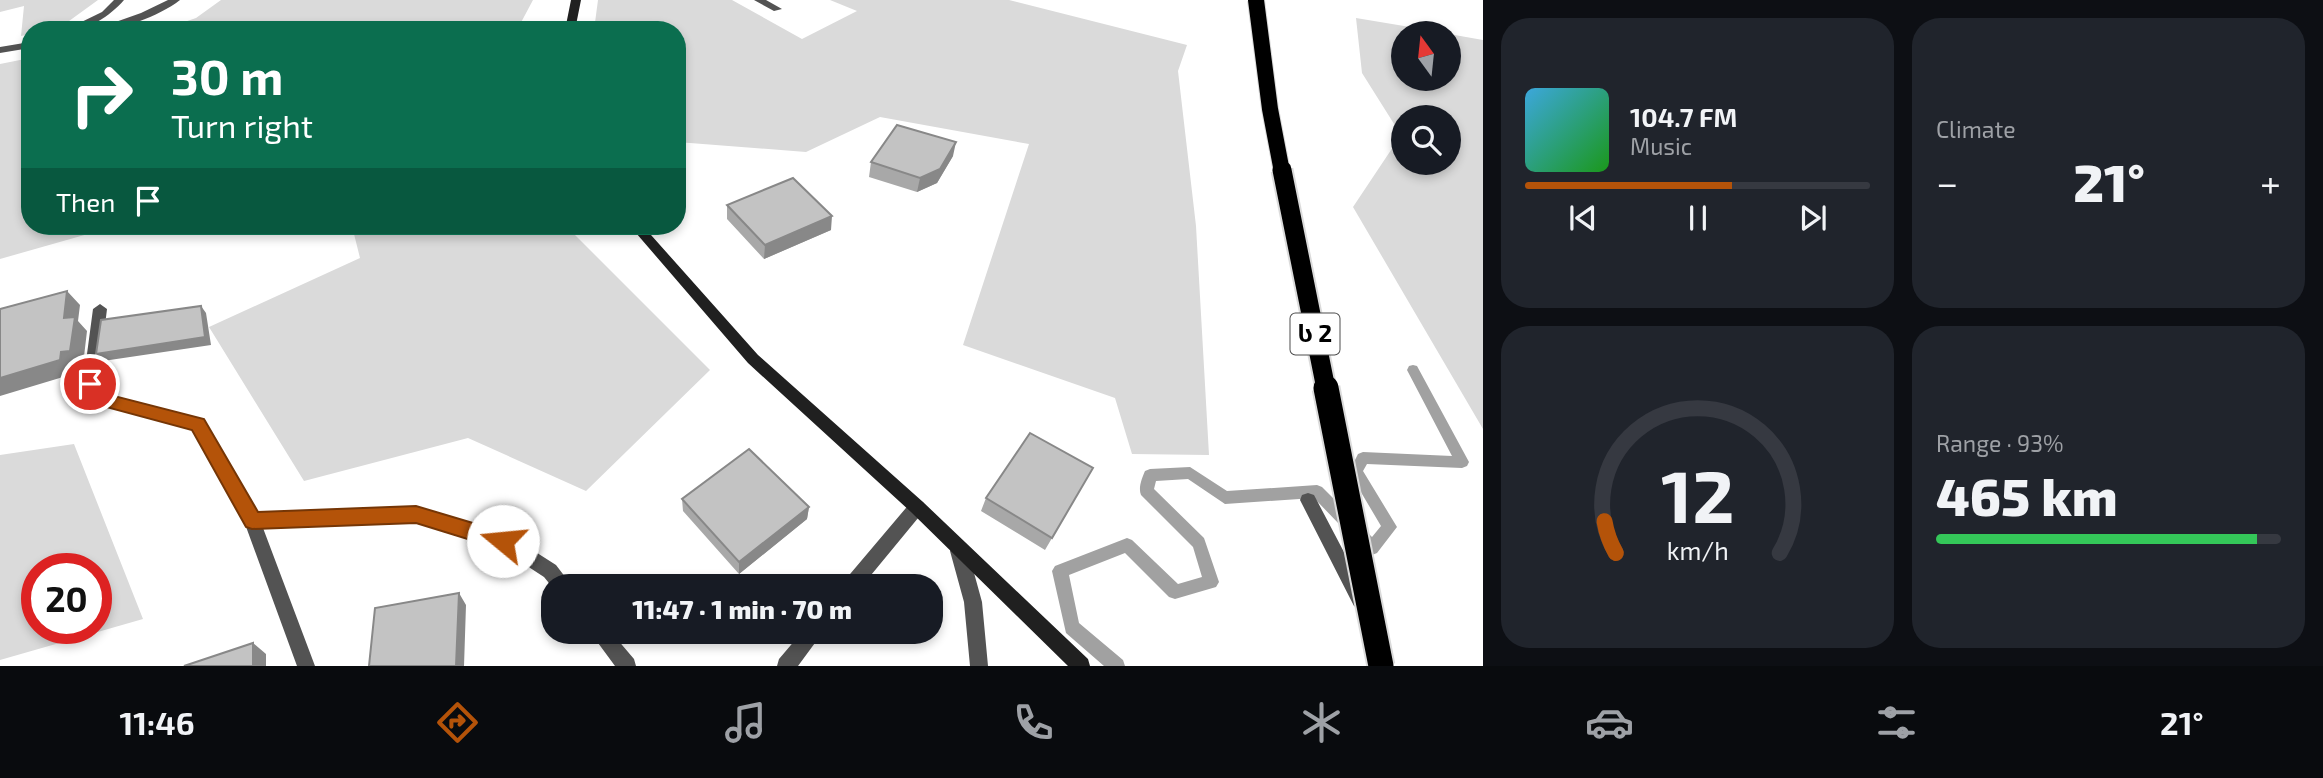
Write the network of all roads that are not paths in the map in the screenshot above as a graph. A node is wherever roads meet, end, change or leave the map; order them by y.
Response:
1 (119, 0) edge
2 (175, 0) edge
3 (576, 0) edge
4 (759, 0) edge
5 (1256, 0) edge
6 (777, 9) dead end
7 (90, 21) edge
8 (126, 21) edge
9 (572, 21) edge
10 (21, 46) edge
11 (0, 50) edge
12 (644, 235) edge
13 (100, 309) dead end
14 (1308, 500) dead end
15 (917, 507) junction
16 (252, 521) junction
17 (959, 551) junction
18 (553, 574) edge
19 (862, 574) edge
20 (609, 644) edge
21 (804, 644) edge
22 (1075, 661) edge
23 (306, 666) edge
24 (627, 666) edge
25 (786, 666) edge
26 (979, 666) edge
27 (1381, 666) edge
28 (1395, 666) edge

1 - 7 street
2 - 8 street
3 - 9 street
4 - 6 street
5 - 27 highway, ს 2, bridge
10 - 11 street
12 - 15 street
13 - 16 street
14 - 28 street
15 - 17 street
15 - 19 street
16 - 18 street
16 - 23 street
17 - 22 street
17 - 26 street
20 - 24 street
21 - 25 street

